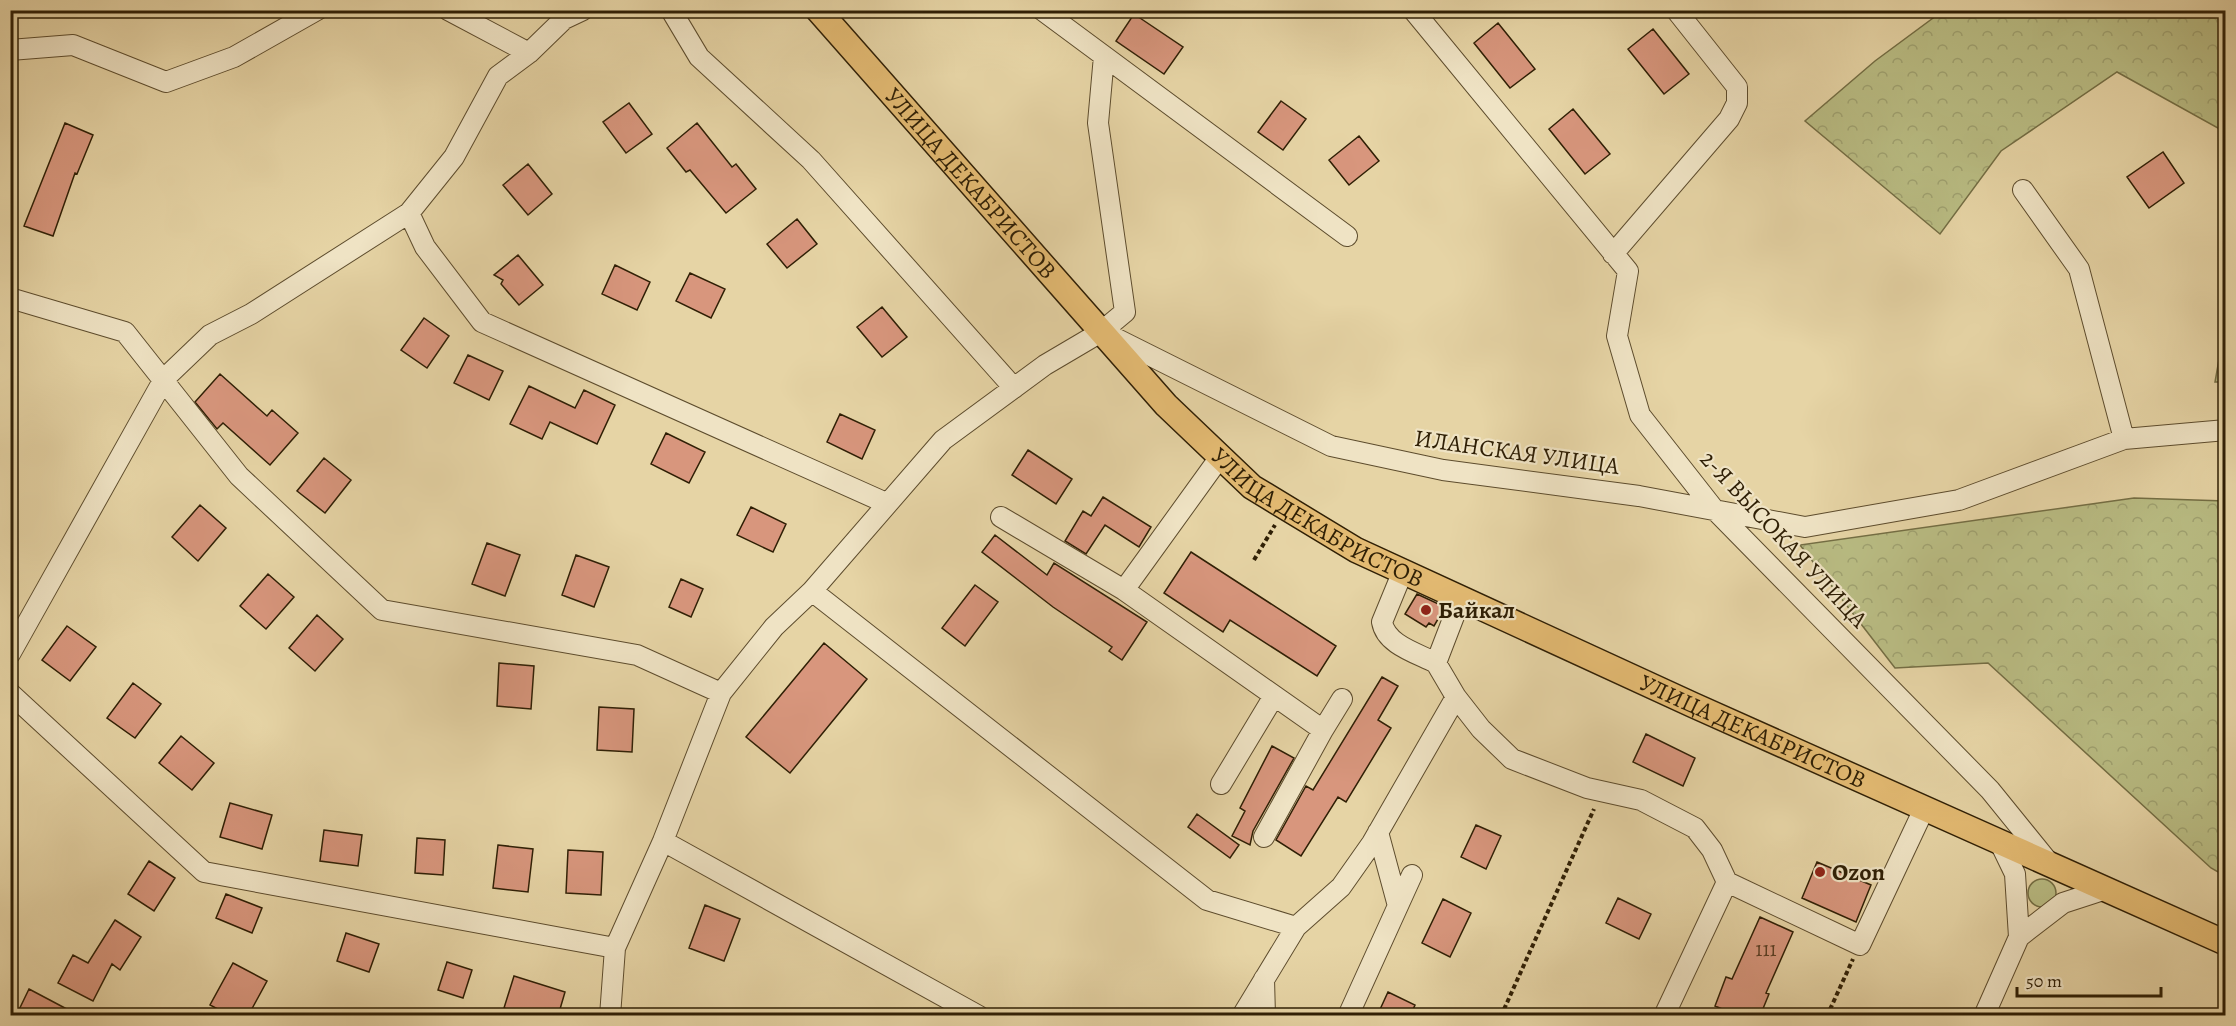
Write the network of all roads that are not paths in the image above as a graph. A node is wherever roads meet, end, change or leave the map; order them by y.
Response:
1 (317, 10) edge
2 (448, 10) edge
3 (583, 10) edge
4 (671, 10) edge
5 (818, 10) edge
6 (1042, 10) edge
7 (1677, 10) edge
8 (1416, 11) edge
9 (10, 50) edge
10 (529, 53) junction
11 (1104, 56) junction
12 (2023, 190) dead end
13 (409, 213) junction
14 (1347, 236) dead end
15 (1613, 254) junction
16 (10, 298) edge
17 (1101, 332) junction
18 (164, 379) junction
19 (1014, 388) junction
20 (2226, 430) edge
21 (2124, 439) junction
22 (1220, 457) junction
23 (886, 503) junction
24 (1713, 508) junction
25 (1001, 518) dead end
26 (1403, 571) junction
27 (1124, 590) junction
28 (812, 591) junction
29 (1461, 598) junction
30 (10, 654) edge
31 (1436, 663) junction
32 (10, 693) edge
33 (721, 693) junction
34 (1274, 696) junction
35 (1456, 697) junction
36 (1342, 699) dead end
37 (1323, 730) junction
38 (1221, 784) dead end
39 (1924, 809) junction
40 (1378, 832) junction
41 (1264, 837) dead end
42 (663, 841) junction
43 (2000, 843) junction
44 (2052, 866) junction
45 (1412, 875) dead end
46 (1728, 882) junction
47 (2103, 890) junction
48 (1398, 906) junction
49 (1296, 927) junction
50 (2019, 937) junction
51 (2226, 943) edge
52 (615, 948) junction
53 (1264, 979) junction
54 (610, 1016) edge
55 (979, 1016) edge
56 (1242, 1016) edge
57 (1265, 1016) edge
58 (1348, 1016) edge
59 (1664, 1016) edge
60 (1984, 1016) edge

1 - 9 street
2 - 10 street
3 - 10 street
4 - 19 street
5 - 17 main road, УЛИЦА ДЕКАБРИСТОВ
6 - 11 street
7 - 15 street
8 - 15 street, 2-Я ВЫСОКАЯ УЛИЦА
10 - 13 street
11 - 14 street
11 - 17 street
12 - 21 street
13 - 18 street
13 - 23 street
15 - 24 street, 2-Я ВЫСОКАЯ УЛИЦА
16 - 18 street
17 - 19 street
17 - 22 main road, УЛИЦА ДЕКАБРИСТОВ
17 - 24 street, ИЛАНСКАЯ УЛИЦА
18 - 30 street
18 - 33 street
19 - 23 street
20 - 21 street, ИЛАНСКАЯ УЛИЦА
21 - 24 street, ИЛАНСКАЯ УЛИЦА
22 - 26 main road, УЛИЦА ДЕКАБРИСТОВ
22 - 27 street
23 - 28 street
24 - 44 street, 2-Я ВЫСОКАЯ УЛИЦА
25 - 27 street
26 - 29 main road, УЛИЦА ДЕКАБРИСТОВ
26 - 31 street
27 - 34 street
28 - 33 street
28 - 49 street
29 - 31 street
29 - 39 main road, УЛИЦА ДЕКАБРИСТОВ
31 - 35 street
32 - 52 street
33 - 42 street
34 - 37 street
34 - 38 street
35 - 40 street
35 - 46 street
36 - 37 street
37 - 41 street
39 - 43 main road, УЛИЦА ДЕКАБРИСТОВ
39 - 46 street
40 - 48 street
40 - 49 street
42 - 52 street
42 - 55 street
43 - 44 main road, УЛИЦА ДЕКАБРИСТОВ
43 - 50 street
44 - 47 main road, УЛИЦА ДЕКАБРИСТОВ
45 - 48 street
46 - 59 street
47 - 50 street
47 - 51 main road, УЛИЦА ДЕКАБРИСТОВ
48 - 58 street
49 - 53 street
50 - 60 street
52 - 54 street
53 - 56 street
53 - 57 street

